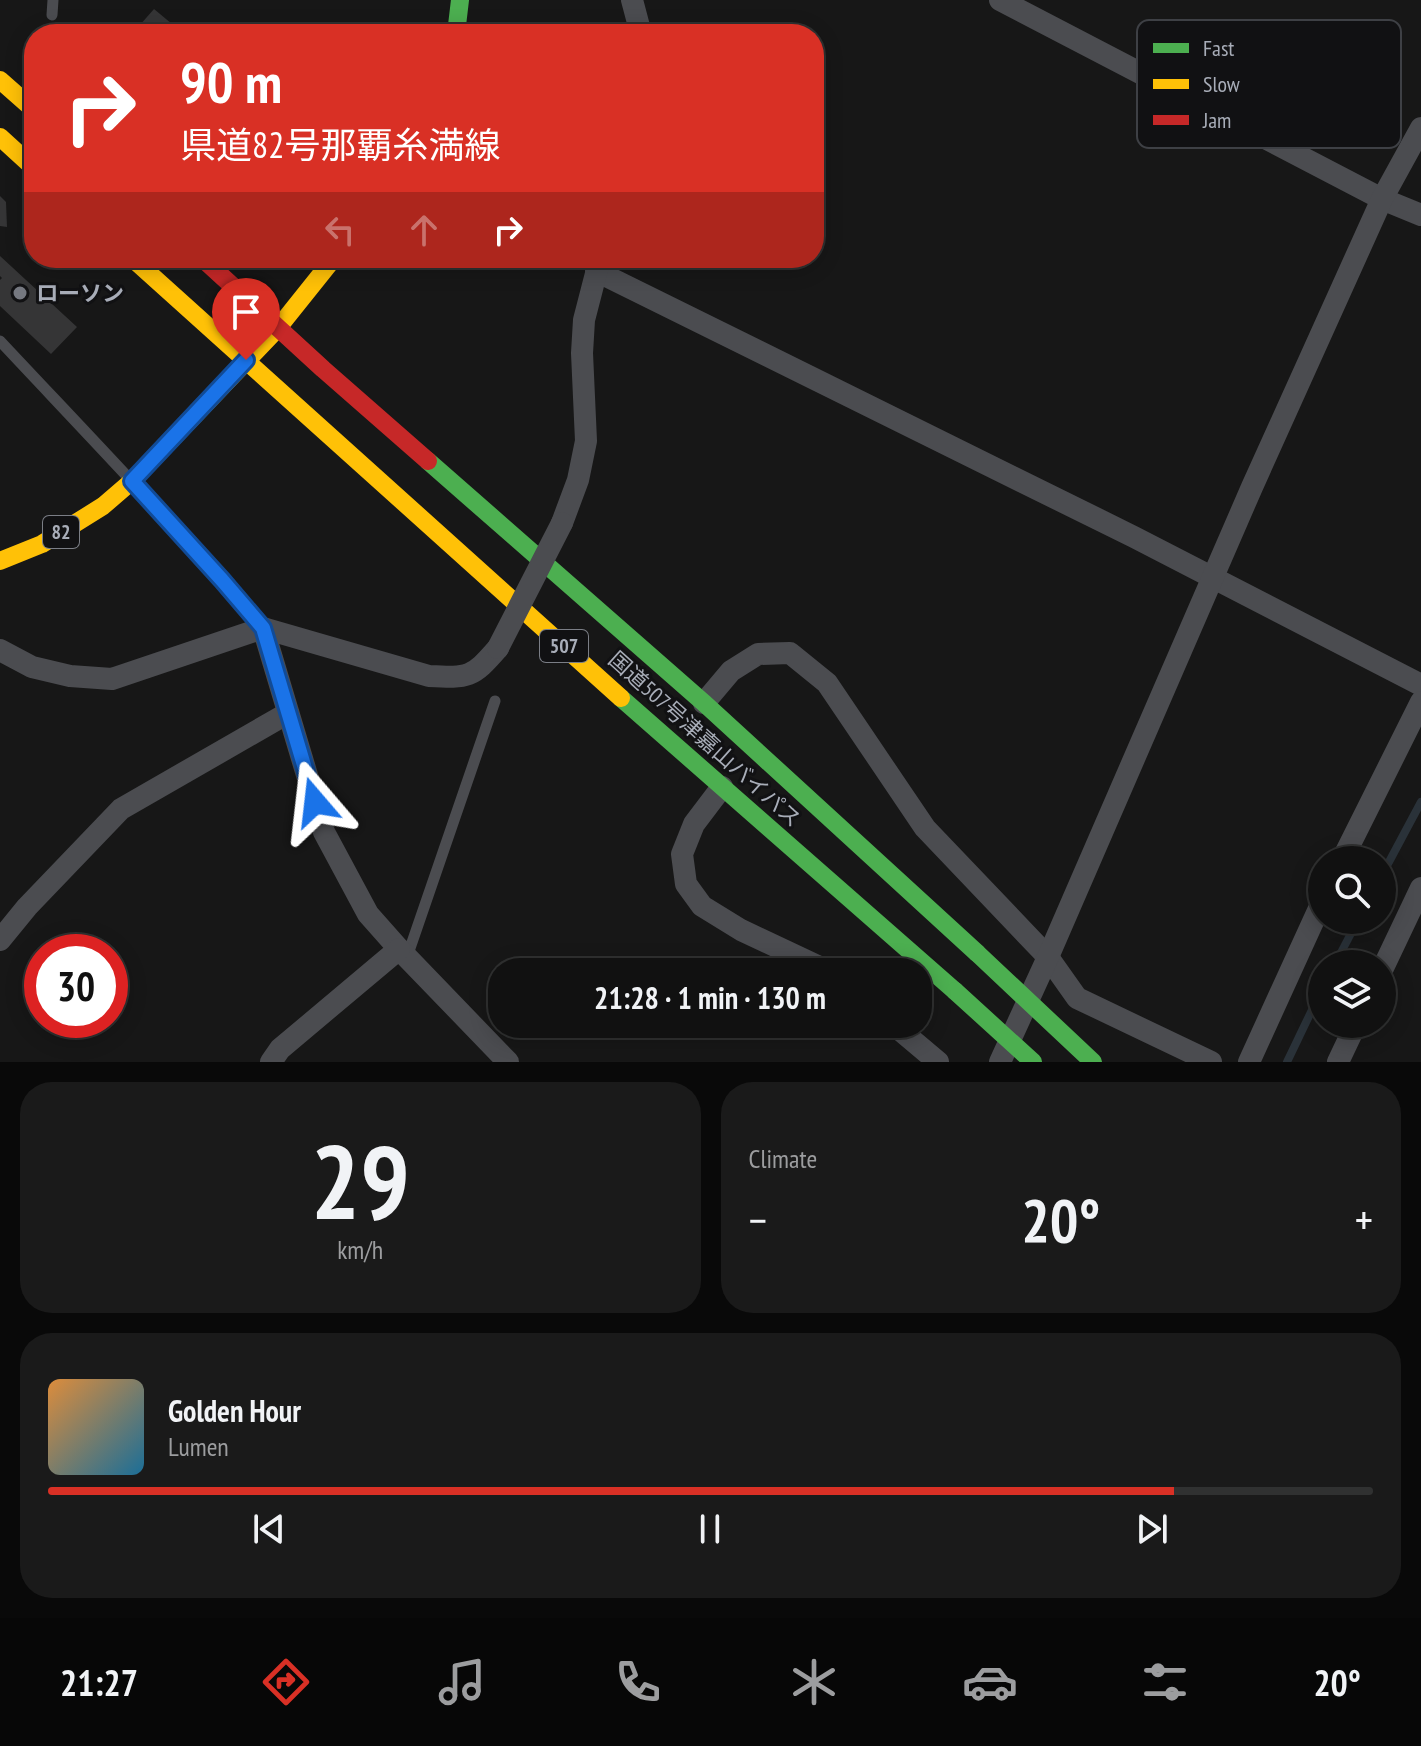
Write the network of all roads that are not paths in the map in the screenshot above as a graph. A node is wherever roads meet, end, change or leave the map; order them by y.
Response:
1 (53, 0) edge
2 (460, 0) edge
3 (632, 0) edge
4 (1000, 0) edge
5 (52, 15) dead end
6 (457, 24) edge
7 (638, 24) edge
8 (1137, 71) edge
9 (0, 80) edge
10 (24, 101) edge
11 (1421, 128) edge
12 (0, 137) edge
13 (1284, 148) edge
14 (24, 159) edge
15 (1382, 199) junction
16 (1421, 215) edge
17 (143, 268) edge
18 (213, 268) edge
19 (326, 268) edge
20 (597, 268) edge
21 (606, 268) edge
22 (278, 328) junction
23 (0, 341) edge
24 (246, 360) junction
25 (132, 481) junction
26 (0, 561) edge
27 (1213, 578) junction
28 (263, 628) junction
29 (0, 650) edge
30 (1421, 685) edge
31 (495, 701) dead end
32 (1421, 702) edge
33 (704, 703) junction
34 (288, 713) junction
35 (722, 787) junction
36 (1349, 846) edge
37 (1421, 888) edge
38 (1308, 933) edge
39 (0, 940) edge
40 (1392, 950) edge
41 (403, 953) junction
42 (1048, 957) junction
43 (800, 958) edge
44 (910, 1038) edge
45 (1349, 1038) edge
46 (271, 1062) edge
47 (508, 1062) edge
48 (938, 1062) edge
49 (1000, 1062) edge
50 (1033, 1062) edge
51 (1093, 1062) edge
52 (1211, 1062) edge
53 (1249, 1062) edge
54 (1338, 1062) edge

1 - 5 lane
2 - 6 main road
3 - 7 street
4 - 8 street
9 - 10 main road
11 - 15 street
12 - 14 main road
13 - 15 street
15 - 16 street
15 - 27 street
17 - 24 main road, 国道507号津嘉山バイパス / 507
18 - 22 main road, 国道507号津嘉山バイパス / 507
19 - 22 main road, 82
20 - 28 street, bridge
21 - 27 street
22 - 24 main road, 82
22 - 33 main road, 国道507号津嘉山バイパス / 507
23 - 25 lane
24 - 25 main road, 82
24 - 35 main road, 国道507号津嘉山バイパス / 507
25 - 26 main road, 82
25 - 28 lane
27 - 30 street
27 - 42 street
28 - 29 street
28 - 34 street
31 - 41 lane
32 - 36 street
33 - 42 street
33 - 51 main road, 国道507号津嘉山バイパス / 507, bridge
34 - 39 street
34 - 41 street
35 - 43 street
35 - 50 main road, 国道507号津嘉山バイパス / 507, bridge
37 - 40 street
38 - 53 street
41 - 46 street
41 - 47 street
42 - 49 street
42 - 52 street
44 - 48 street
45 - 54 street

